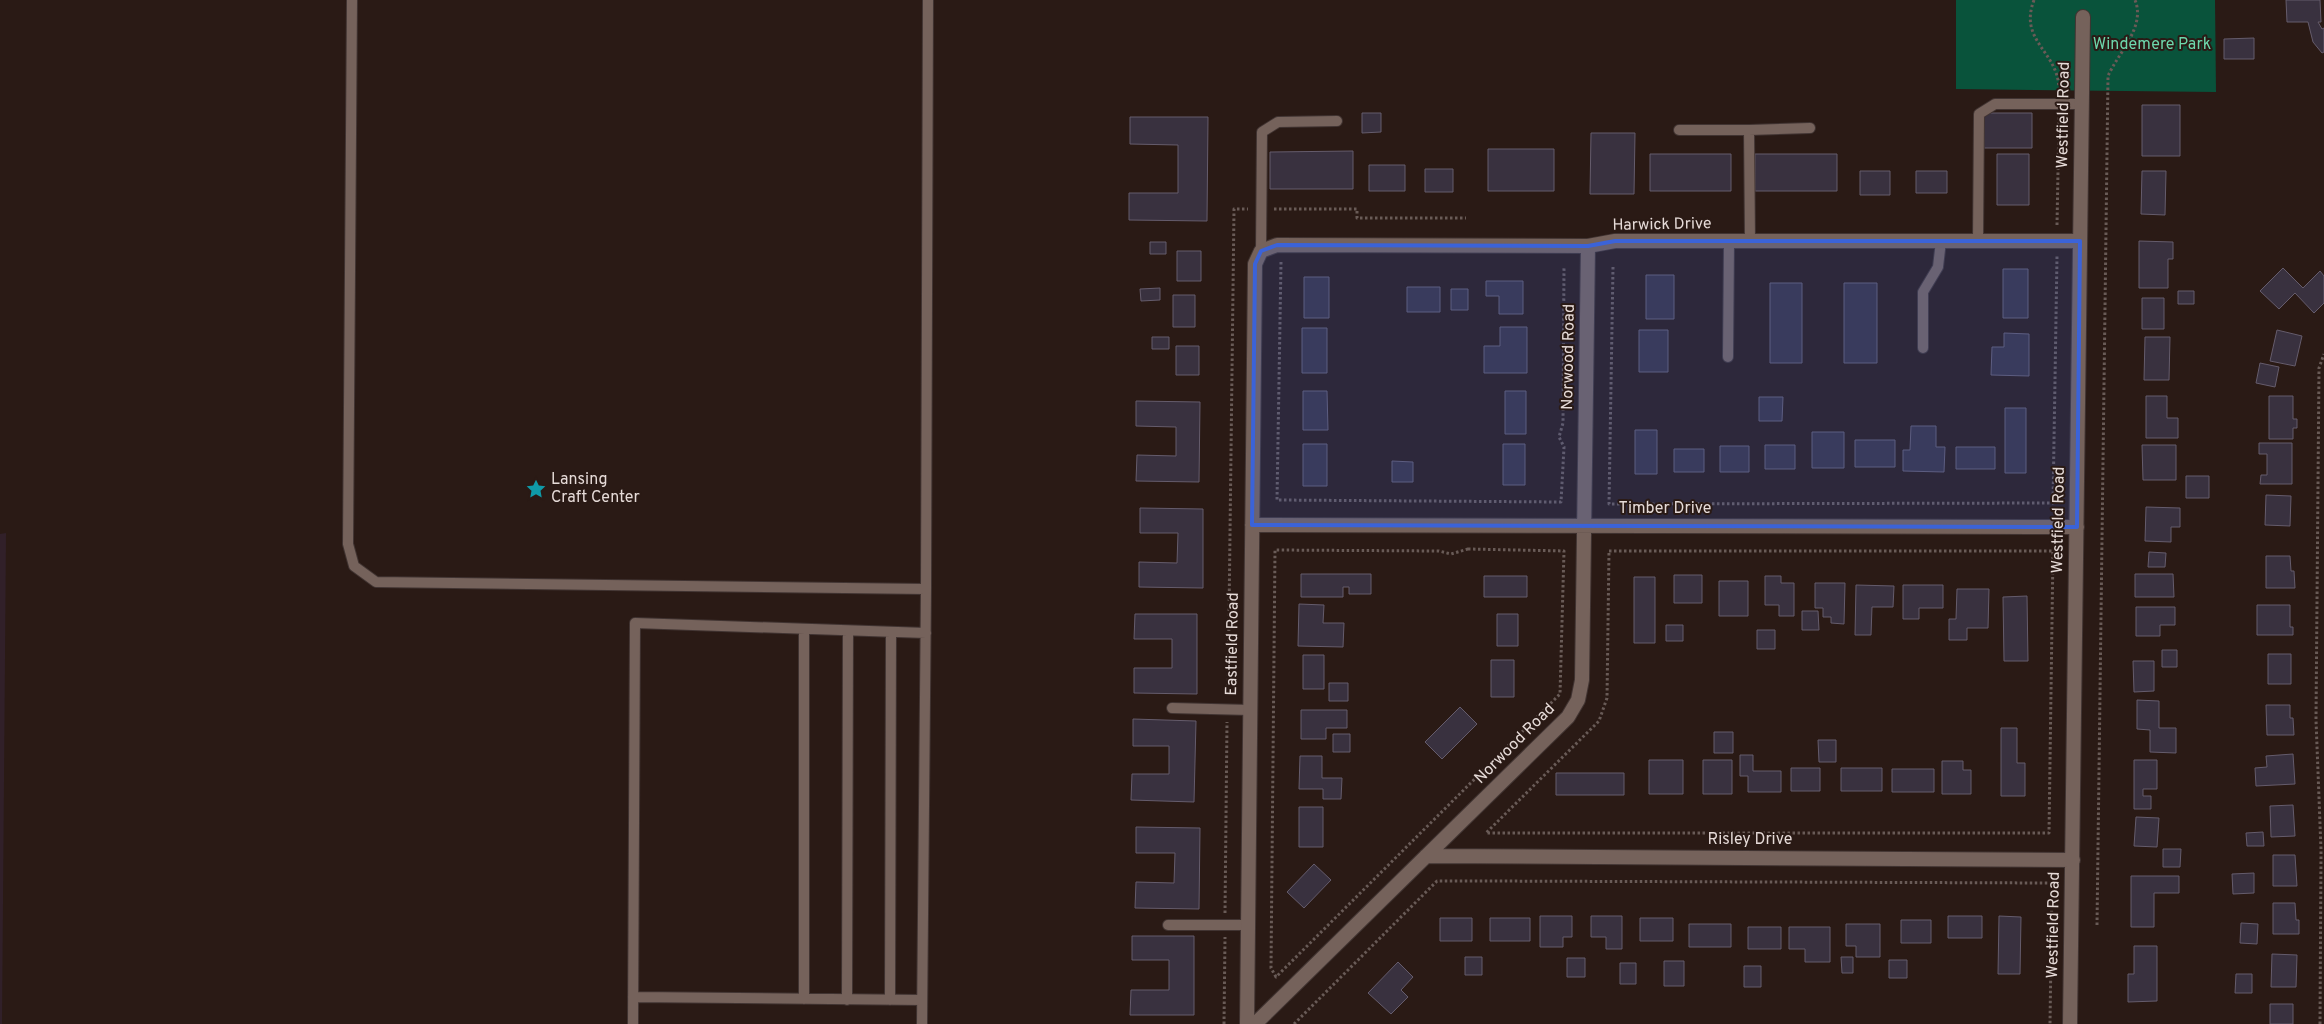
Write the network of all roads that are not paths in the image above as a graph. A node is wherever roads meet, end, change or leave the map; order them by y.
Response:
1 (352, 0) edge
2 (928, 0) edge
3 (2083, 17) dead end
4 (2081, 104) junction
5 (1337, 122) dead end
6 (1810, 128) dead end
7 (1678, 130) dead end
8 (1749, 130) junction
9 (1942, 241) junction
10 (1978, 241) junction
11 (2080, 241) junction
12 (1729, 242) junction
13 (1750, 242) junction
14 (1588, 246) junction
15 (1261, 251) junction
16 (1923, 348) dead end
17 (1728, 357) dead end
18 (1252, 525) junction
19 (1585, 526) junction
20 (2077, 527) junction
21 (926, 589) junction
22 (804, 629) junction
23 (848, 631) junction
24 (891, 632) junction
25 (926, 633) junction
26 (1172, 708) dead end
27 (1250, 710) junction
28 (1426, 856) junction
29 (2073, 860) junction
30 (1168, 925) dead end
31 (1248, 925) junction
32 (633, 997) junction
33 (804, 999) junction
34 (847, 1000) junction
35 (890, 1000) junction
36 (922, 1000) junction
37 (633, 1024) edge
38 (922, 1024) edge
39 (1248, 1024) edge
40 (1255, 1024) edge
41 (2070, 1024) edge

1 - 21 lane
2 - 21 lane
3 - 4 street, Westfield Road
4 - 10 lane
4 - 11 street, Westfield Road
5 - 15 lane
6 - 8 lane
7 - 8 lane
8 - 13 lane
9 - 10 street, Harwick Drive
9 - 13 street, Harwick Drive
9 - 16 lane
10 - 11 street, Harwick Drive
11 - 20 street, Westfield Road
12 - 13 street, Harwick Drive
12 - 14 street, Harwick Drive
12 - 17 lane
14 - 15 street, Harwick Drive
14 - 19 street, Norwood Road
15 - 18 street, Eastfield Road
18 - 19 street, Timber Drive
18 - 27 street, Eastfield Road
19 - 20 street, Timber Drive
19 - 28 street, Norwood Road
20 - 29 street, Westfield Road
21 - 25 lane
22 - 23 lane
22 - 32 lane
22 - 33 lane
23 - 24 lane
23 - 34 lane
24 - 25 lane
24 - 35 lane
25 - 36 lane
26 - 27 lane
27 - 31 street, Eastfield Road
28 - 29 street, Risley Drive
28 - 40 street, Norwood Road
29 - 41 street, Westfield Road
30 - 31 lane
31 - 39 street, Eastfield Road
32 - 33 lane
32 - 37 lane
33 - 34 lane
34 - 35 lane
35 - 36 lane
36 - 38 lane

